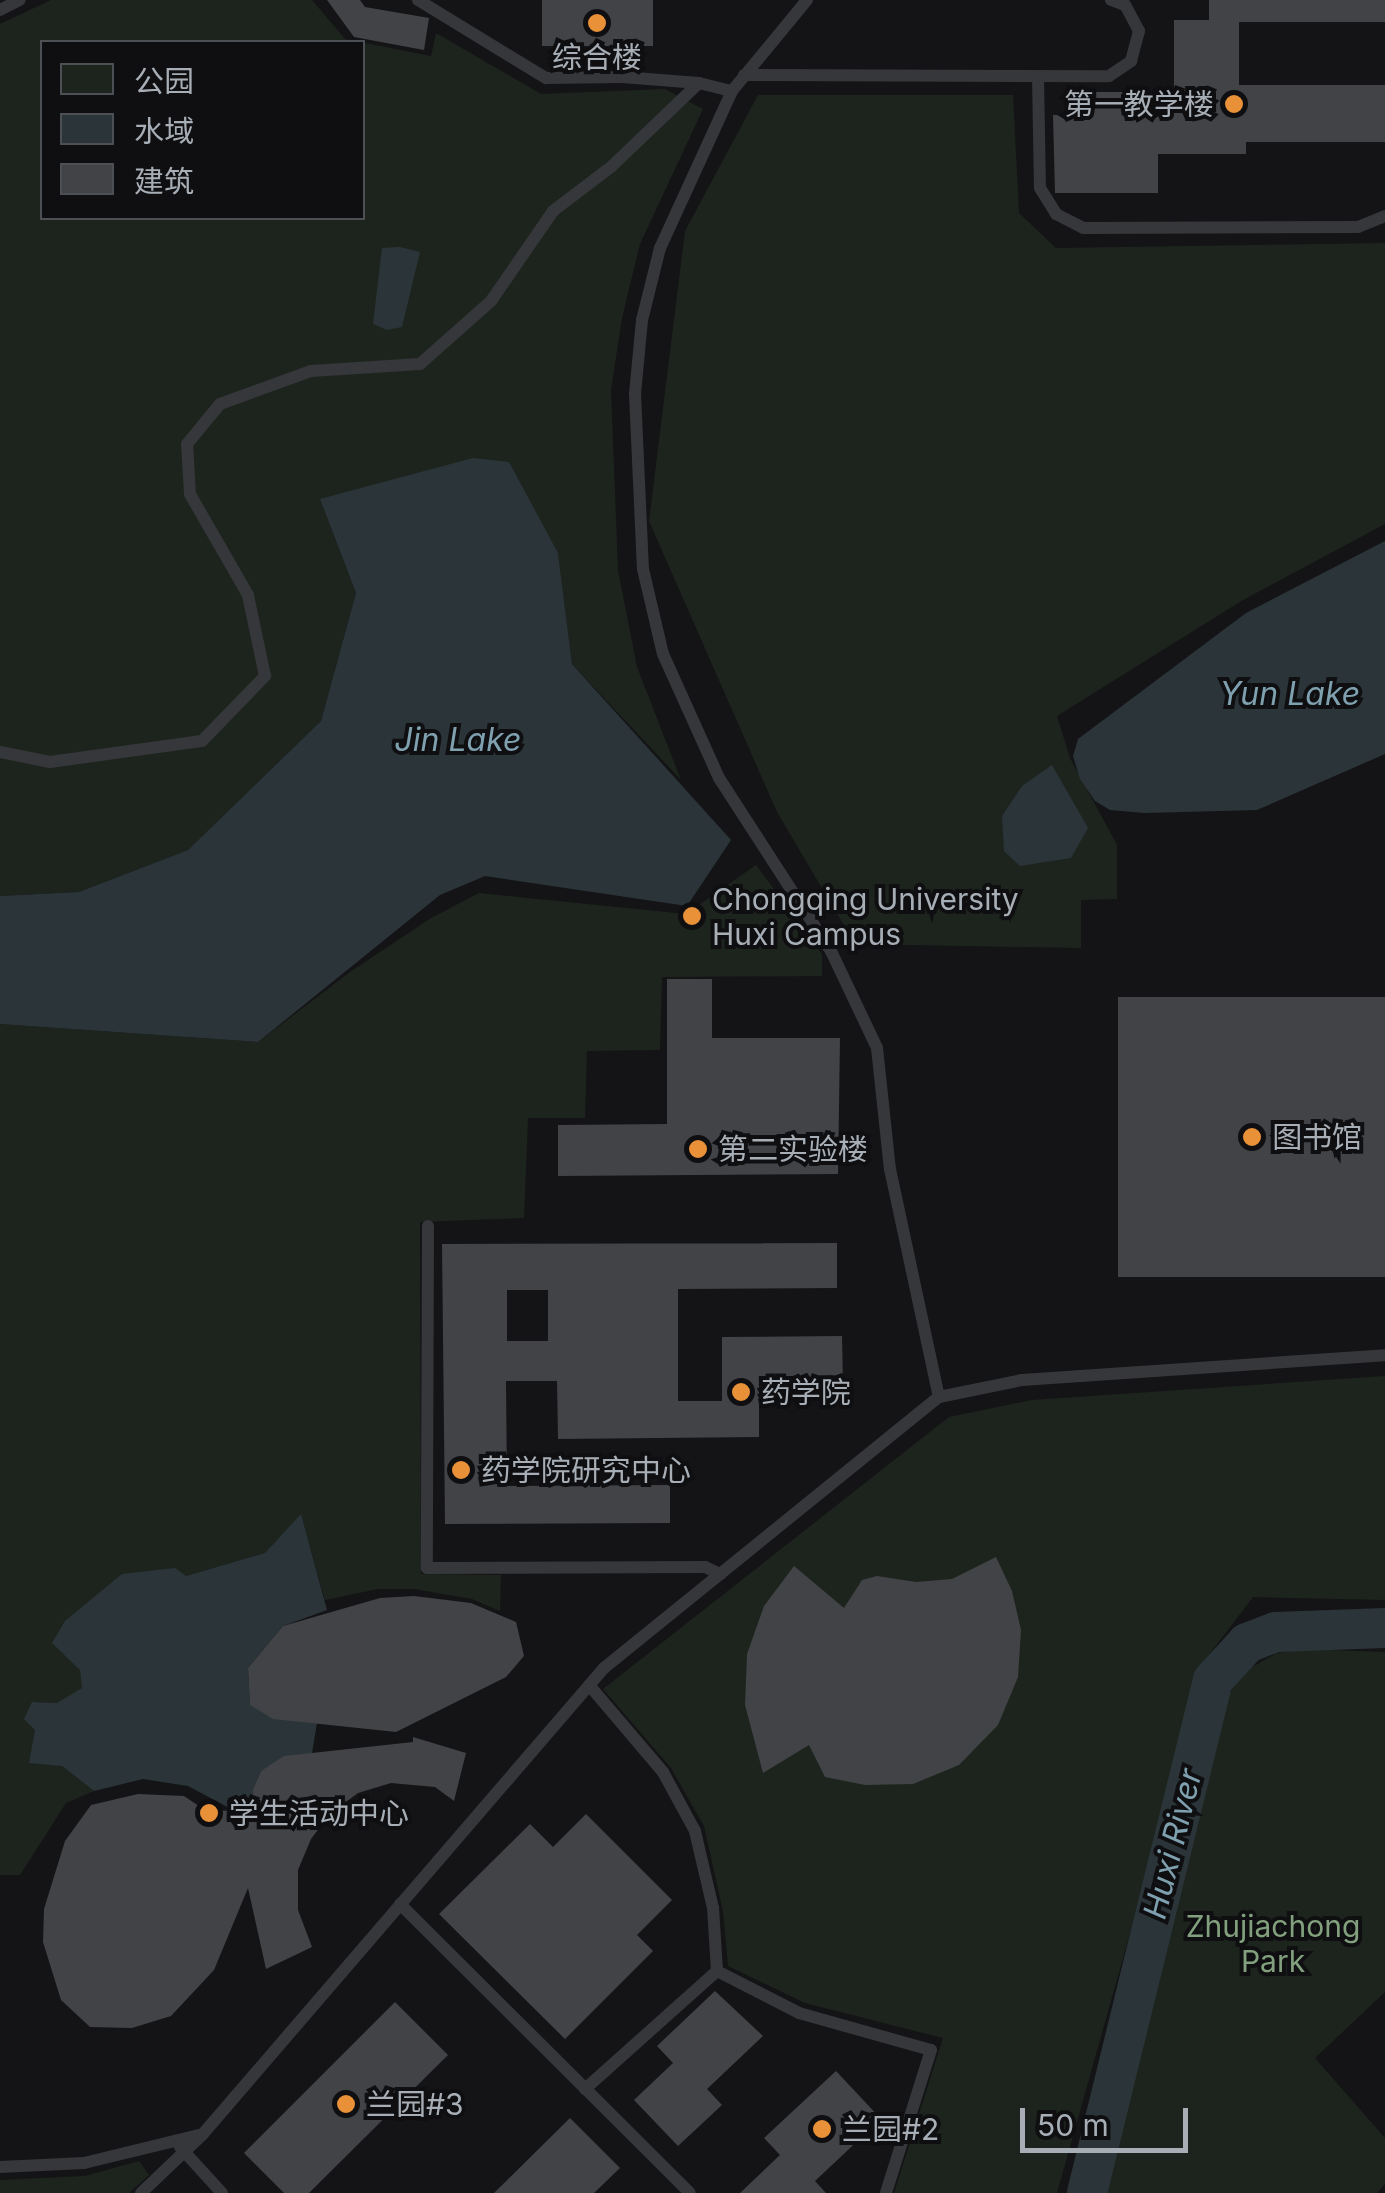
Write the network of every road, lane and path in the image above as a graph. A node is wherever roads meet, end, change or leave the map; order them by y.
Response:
1 (20, 0) edge
2 (418, 0) edge
3 (807, 0) edge
4 (1111, 0) edge
5 (0, 10) edge
6 (744, 75) junction
7 (1038, 76) junction
8 (699, 83) junction
9 (732, 91) junction
10 (1385, 216) edge
11 (0, 752) edge
12 (428, 1226) dead end
13 (1385, 1355) edge
14 (939, 1398) junction
15 (720, 1574) junction
16 (589, 1685) junction
17 (400, 1904) junction
18 (717, 1971) junction
19 (586, 2089) junction
20 (179, 2147) junction
21 (0, 2167) edge
22 (140, 2193) edge
23 (222, 2193) edge
24 (690, 2193) edge
25 (886, 2193) edge

1 - 5 lane
2 - 8 lane
3 - 6 lane
4 - 7 lane
6 - 7 lane
6 - 9 lane
7 - 10 lane
8 - 9 lane
8 - 11 lane
9 - 14 lane
12 - 15 lane
13 - 14 lane
14 - 15 lane
15 - 16 lane
16 - 17 lane
16 - 18 lane
17 - 19 lane
17 - 20 lane
18 - 19 lane
18 - 25 lane
19 - 24 lane
20 - 21 lane
20 - 22 lane
20 - 23 lane

